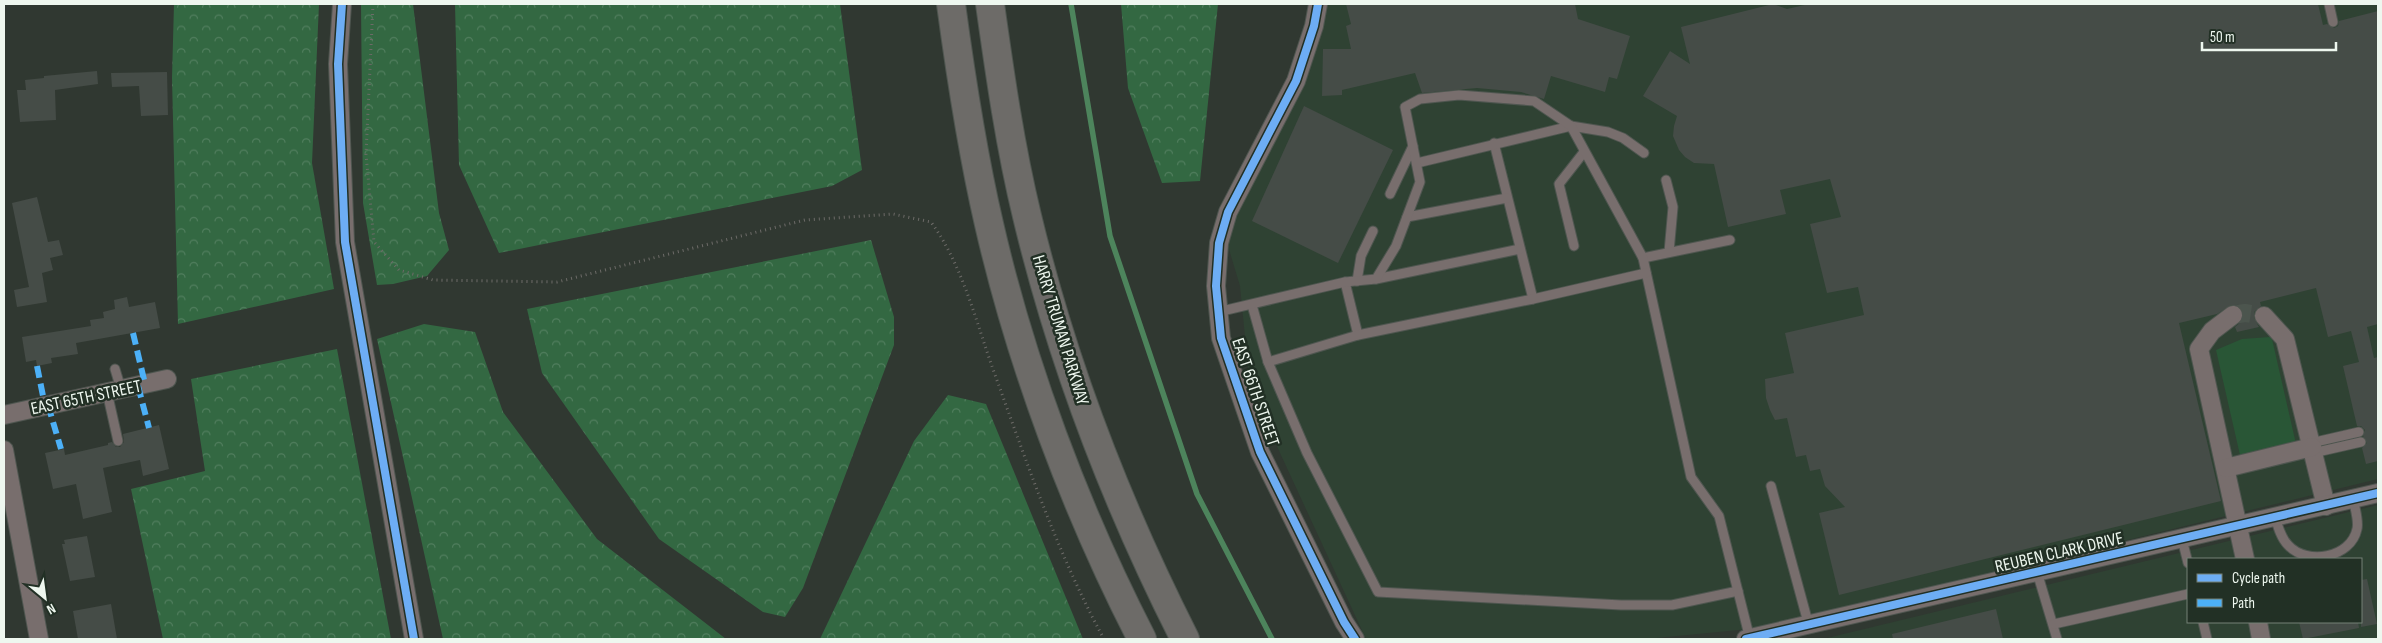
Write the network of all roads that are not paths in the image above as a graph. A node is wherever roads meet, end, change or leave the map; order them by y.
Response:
1 (342, 4) edge
2 (949, 4) edge
3 (990, 4) edge
4 (1318, 4) edge
5 (2329, 4) edge
6 (2333, 22) dead end
7 (1571, 126) junction
8 (1494, 143) junction
9 (1413, 146) junction
10 (1584, 152) junction
11 (1644, 153) dead end
12 (1417, 163) junction
13 (1666, 180) dead end
14 (1390, 194) dead end
15 (1507, 198) junction
16 (1407, 217) junction
17 (1373, 231) dead end
18 (1730, 240) dead end
19 (1574, 246) dead end
20 (1520, 249) junction
21 (1669, 252) junction
22 (1643, 258) junction
23 (1646, 273) junction
24 (1376, 279) junction
25 (1357, 281) junction
26 (1345, 282) junction
27 (1533, 299) junction
28 (1252, 306) junction
29 (1218, 312) junction
30 (2233, 316) tunnel mouth
31 (2264, 316) tunnel mouth
32 (1358, 335) junction
33 (1268, 362) junction
34 (115, 369) dead end
35 (167, 380) dead end
36 (114, 391) junction
37 (4, 415) edge
38 (2358, 432) dead end
39 (118, 441) dead end
40 (2361, 442) dead end
41 (2312, 448) junction
42 (4, 450) edge
43 (2226, 468) junction
44 (1771, 486) dead end
45 (2378, 493) edge
46 (2353, 499) junction
47 (2326, 506) junction
48 (2275, 518) junction
49 (2238, 526) junction
50 (2182, 539) junction
51 (2245, 558) edge
52 (2187, 559) edge
53 (2037, 572) junction
54 (1738, 591) junction
55 (2187, 594) edge
56 (2203, 623) edge
57 (2258, 623) edge
58 (2054, 624) junction
59 (1809, 626) junction
60 (39, 639) edge
61 (414, 639) edge
62 (1142, 639) edge
63 (1185, 639) edge
64 (1355, 639) edge
65 (1748, 639) edge
66 (2058, 639) edge
67 (2207, 639) edge
68 (2261, 639) edge

1 - 61 street
2 - 62 highway
3 - 63 highway, HARRY TRUMAN PARKWAY
4 - 29 street, EAST 66TH STREET
5 - 6 lane
7 - 8 lane
7 - 9 lane
7 - 10 lane
7 - 11 lane
8 - 12 lane
8 - 15 lane
9 - 12 lane
9 - 14 lane
10 - 19 lane
10 - 22 lane
12 - 16 lane
13 - 21 lane
15 - 16 lane
15 - 20 lane
16 - 24 lane
17 - 25 lane
18 - 21 lane
20 - 24 lane
20 - 27 lane
21 - 22 lane
22 - 23 lane
23 - 27 lane
23 - 54 lane
24 - 25 lane
25 - 26 lane
26 - 28 lane
26 - 32 lane
27 - 32 lane
28 - 29 lane
28 - 33 lane
29 - 64 street, EAST 66TH STREET
30 - 43 street
31 - 41 street
32 - 33 lane
33 - 54 lane
34 - 36 lane
35 - 36 street, EAST 65TH STREET
36 - 37 street, EAST 65TH STREET
36 - 39 lane
38 - 41 lane
40 - 41 lane
41 - 43 street
41 - 47 street
42 - 60 street
43 - 49 street
44 - 59 lane
45 - 46 street, REUBEN CLARK DRIVE
46 - 47 street, REUBEN CLARK DRIVE
46 - 48 lane
47 - 48 street, REUBEN CLARK DRIVE
48 - 49 street, REUBEN CLARK DRIVE
49 - 50 street, REUBEN CLARK DRIVE
49 - 51 street
50 - 52 lane
50 - 53 street, REUBEN CLARK DRIVE
53 - 58 lane
53 - 59 street, REUBEN CLARK DRIVE
54 - 65 lane
55 - 58 lane
56 - 67 lane
57 - 68 street
58 - 66 lane
59 - 65 street, REUBEN CLARK DRIVE

